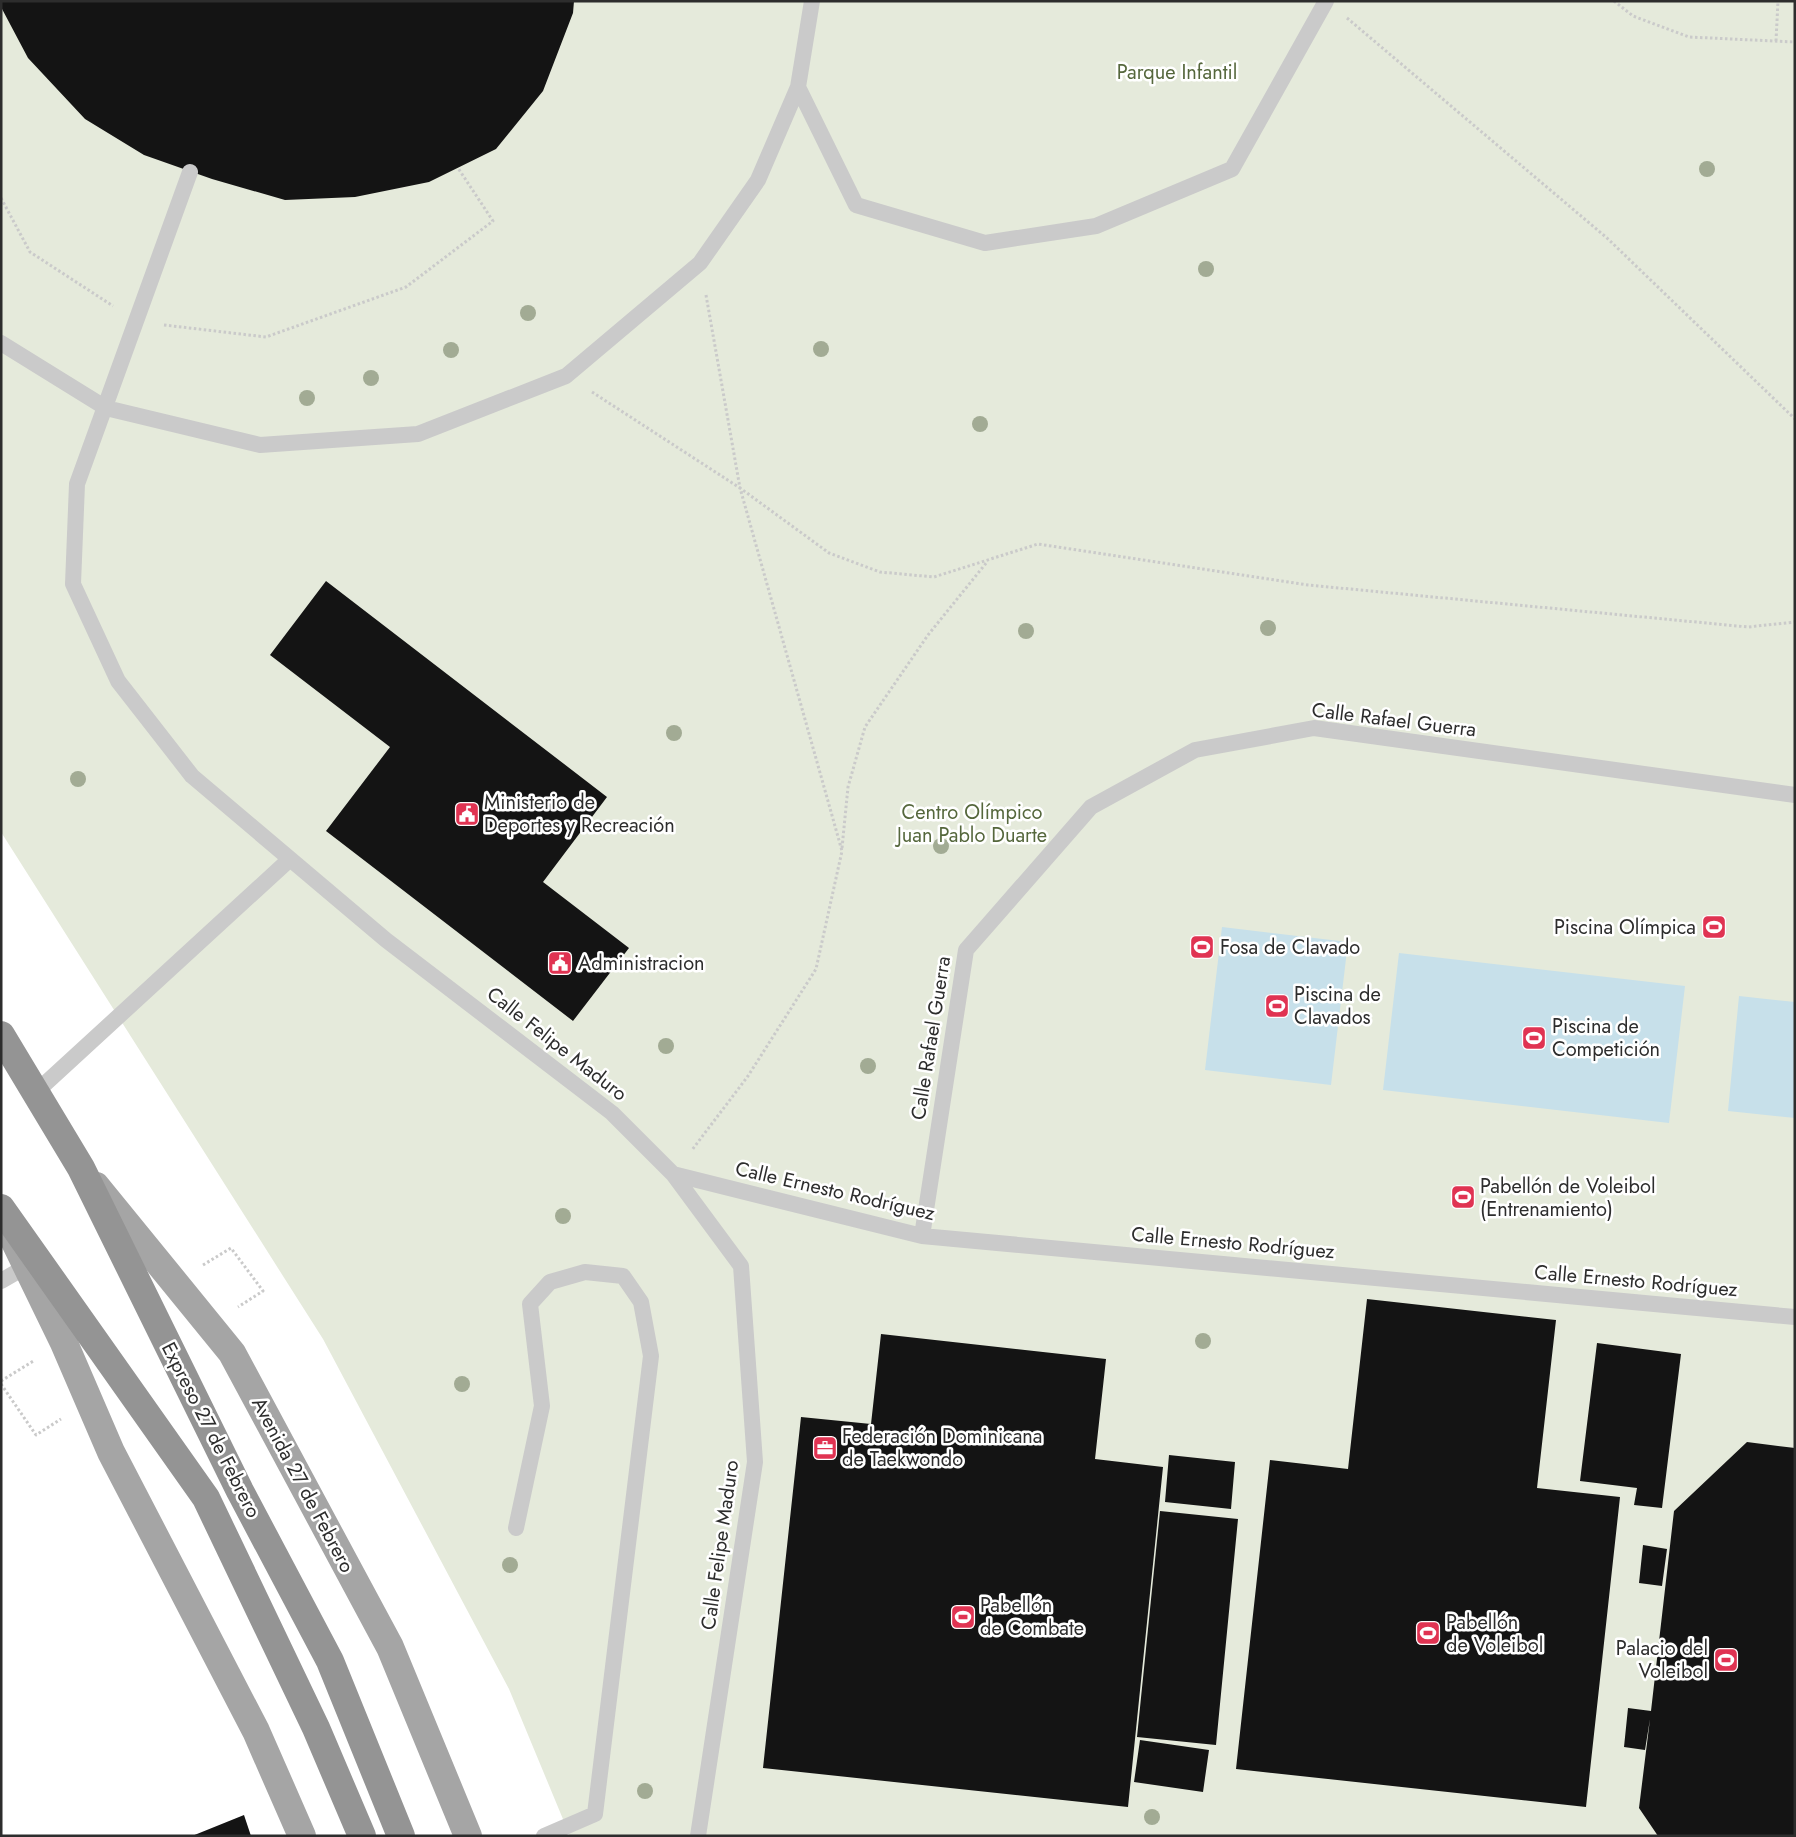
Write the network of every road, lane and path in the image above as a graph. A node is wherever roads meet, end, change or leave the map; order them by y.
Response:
1 (812, 1) edge
2 (1326, 1) edge
3 (1614, 1) edge
4 (1778, 1) edge
5 (1343, 14) dead end
6 (1776, 41) junction
7 (1795, 42) edge
8 (798, 87) junction
9 (458, 168) dead end
10 (190, 172) dead end
11 (1, 198) edge
12 (700, 263) junction
13 (137, 322) junction
14 (1, 344) edge
15 (566, 376) junction
16 (106, 408) junction
17 (1795, 419) edge
18 (740, 488) junction
19 (987, 561) junction
20 (1795, 622) edge
21 (1795, 795) edge
22 (842, 852) junction
23 (290, 859) junction
24 (1, 1035) edge
25 (35, 1093) junction
26 (81, 1168) junction
27 (673, 1174) junction
28 (1, 1208) edge
29 (1, 1214) edge
30 (922, 1236) junction
31 (231, 1248) dead end
32 (27, 1266) junction
33 (1, 1281) edge
34 (262, 1291) dead end
35 (1795, 1317) edge
36 (64, 1343) junction
37 (1, 1382) edge
38 (36, 1434) dead end
39 (516, 1528) dead end
40 (302, 1836) edge
41 (362, 1836) edge
42 (402, 1836) edge
43 (468, 1836) edge
44 (544, 1836) edge
45 (698, 1836) edge

1 - 8 lane
2 - 8 lane
3 - 6 path
4 - 6 path
5 - 17 path
6 - 7 path
8 - 12 lane
9 - 13 path
10 - 13 lane, Calle Felipe Maduro
11 - 13 path
12 - 15 lane
12 - 18 path
13 - 16 lane, Calle Felipe Maduro
14 - 16 lane
15 - 16 lane
15 - 18 path
16 - 23 lane, Calle Felipe Maduro
18 - 19 path
18 - 22 path
19 - 20 path
19 - 22 path
21 - 30 lane, Calle Rafael Guerra
22 - 27 path
23 - 25 lane
23 - 27 lane, Calle Felipe Maduro
24 - 25 highway, Expreso 27 de Febrero
25 - 26 highway, Expreso 27 de Febrero
26 - 42 highway, Expreso 27 de Febrero
26 - 43 main road, Avenida 27 de Febrero
27 - 30 lane, Calle Ernesto Rodríguez
27 - 45 lane, Calle Felipe Maduro
28 - 41 highway, Expreso 27 de Febrero
29 - 32 main road
30 - 35 lane, Calle Ernesto Rodríguez
31 - 34 path
32 - 33 lane
32 - 36 main road
36 - 37 path
36 - 40 main road
37 - 38 path
39 - 44 lane

